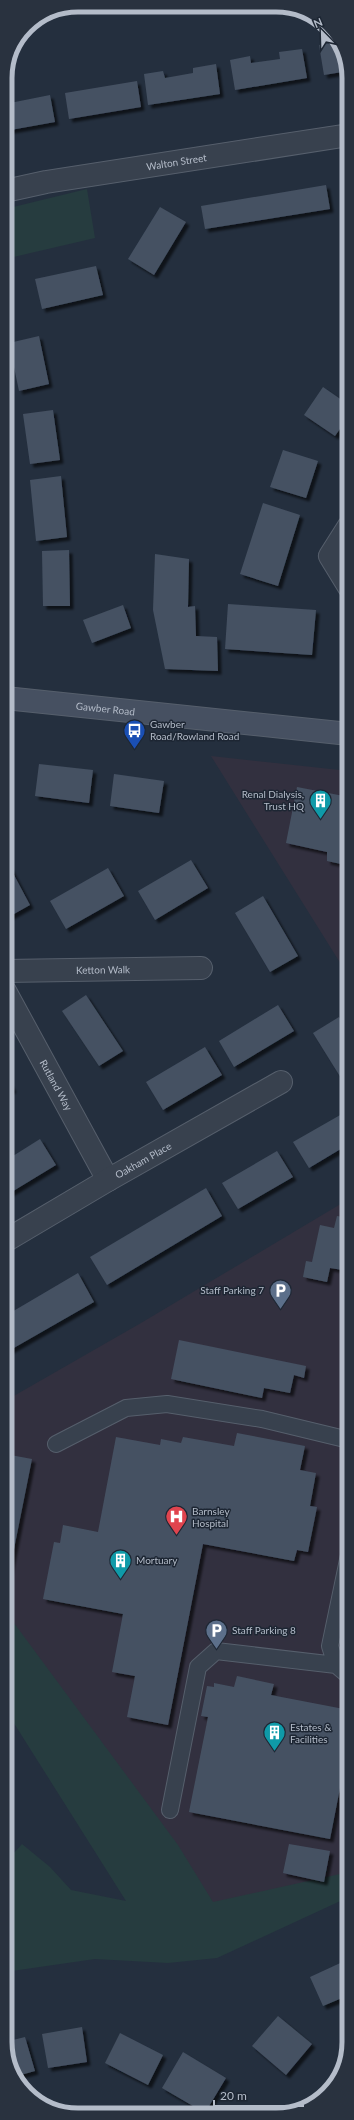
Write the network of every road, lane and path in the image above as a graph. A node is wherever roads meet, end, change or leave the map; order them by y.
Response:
1 (342, 135) edge
2 (12, 189) edge
3 (342, 537) edge
4 (342, 576) edge
5 (12, 699) edge
6 (342, 733) edge
7 (201, 968) dead end
8 (12, 971) edge
9 (12, 1004) edge
10 (281, 1082) dead end
11 (108, 1180) junction
12 (12, 1237) edge
13 (342, 1438) edge
14 (56, 1444) dead end
15 (342, 1589) edge
16 (336, 1665) junction
17 (342, 1670) edge
18 (170, 1810) dead end

1 - 2 street, Walton Street
3 - 4 street
5 - 6 street, Gawber Road
7 - 8 street, Ketton Walk
9 - 11 street, Rutland Way
10 - 11 street, Oakham Place
11 - 12 street, Oakham Place
13 - 14 lane
15 - 16 lane
16 - 17 lane
16 - 18 lane

